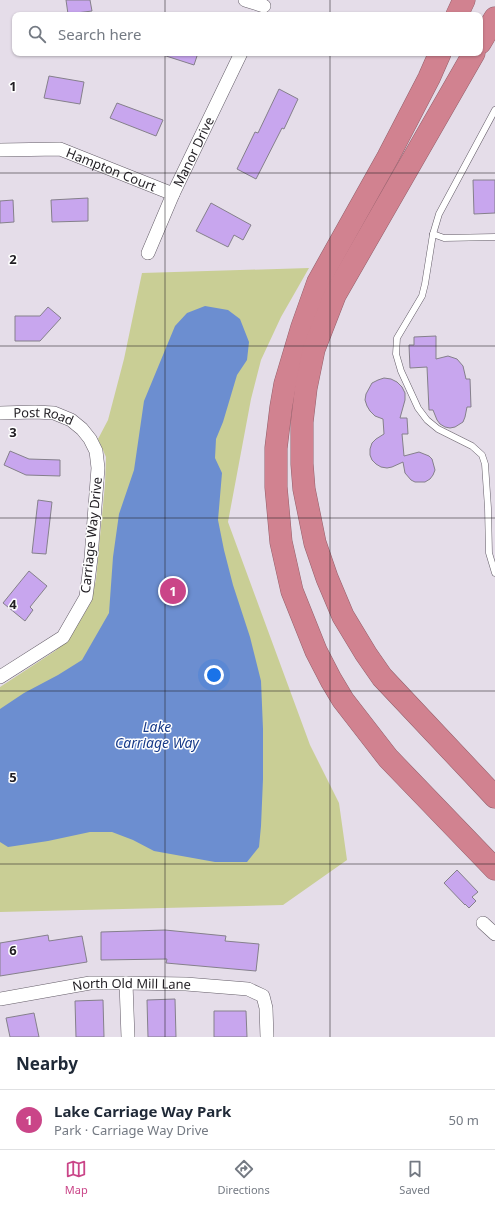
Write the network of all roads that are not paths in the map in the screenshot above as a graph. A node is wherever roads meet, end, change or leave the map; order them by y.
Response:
1 (245, 0) edge
2 (464, 0) edge
3 (263, 7) edge
4 (458, 12) edge
5 (495, 18) edge
6 (483, 39) edge
7 (240, 56) edge
8 (439, 56) edge
9 (472, 56) edge
10 (495, 110) edge
11 (0, 150) edge
12 (173, 194) junction
13 (433, 234) junction
14 (495, 237) edge
15 (148, 253) dead end
16 (0, 413) edge
17 (82, 429) joint
18 (495, 573) edge
19 (0, 677) edge
20 (495, 797) edge
21 (495, 869) edge
22 (483, 923) dead end
23 (495, 934) edge
24 (126, 983) junction
25 (0, 999) edge
26 (128, 1037) edge
27 (267, 1037) edge

1 - 3 street
2 - 4 highway
5 - 6 highway
7 - 12 street, Manor Drive
8 - 21 highway
9 - 20 highway
10 - 13 lane
11 - 12 street, Hampton Court
12 - 15 street, Manor Drive
13 - 14 lane
13 - 18 lane
16 - 17 street, Post Road
17 - 19 street, Carriage Way Drive
22 - 23 street
24 - 25 street, North Old Mill Lane
24 - 26 street
24 - 27 street, North Old Mill Lane

